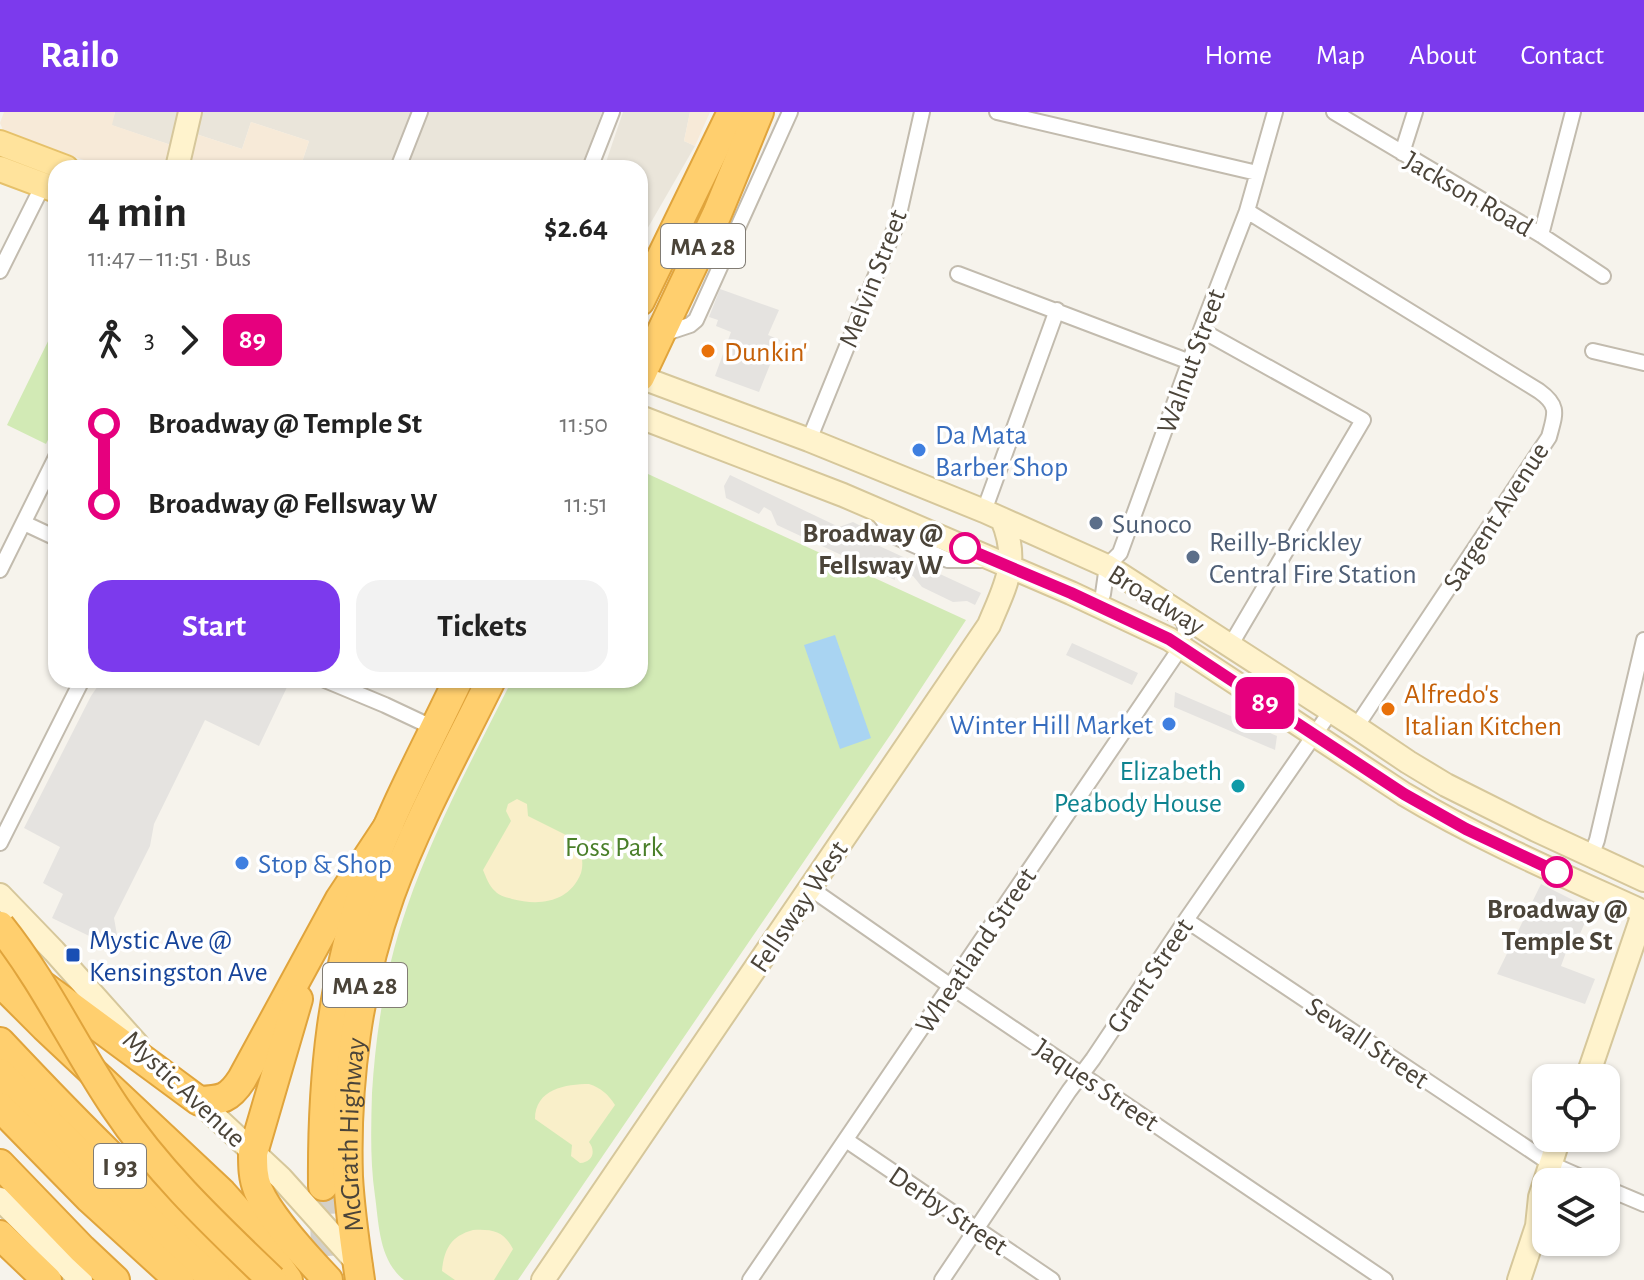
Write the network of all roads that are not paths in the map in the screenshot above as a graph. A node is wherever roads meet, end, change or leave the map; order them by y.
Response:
1 (190, 112) edge
2 (420, 112) edge
3 (612, 112) edge
4 (732, 112) edge
5 (759, 112) edge
6 (790, 112) edge
7 (922, 112) edge
8 (997, 112) edge
9 (1275, 112) edge
10 (1334, 112) edge
11 (1415, 112) edge
12 (1573, 112) edge
13 (1041, 116) edge
14 (0, 143) edge
15 (1402, 153) junction
16 (179, 160) edge
17 (401, 160) edge
18 (593, 160) edge
19 (48, 161) edge
20 (0, 169) edge
21 (1257, 173) junction
22 (48, 187) edge
23 (48, 191) edge
24 (1247, 211) junction
25 (1541, 235) junction
26 (0, 271) edge
27 (958, 274) dead end
28 (1603, 276) dead end
29 (648, 285) edge
30 (1057, 310) junction
31 (1201, 330) junction
32 (660, 335) junction
33 (1593, 351) dead end
34 (648, 360) edge
35 (1190, 362) junction
36 (1644, 363) edge
37 (648, 380) edge
38 (648, 420) edge
39 (809, 440) junction
40 (48, 474) edge
41 (993, 515) junction
42 (24, 523) junction
43 (48, 534) edge
44 (1001, 564) junction
45 (1107, 566) junction
46 (0, 570) edge
47 (1098, 606) junction
48 (1184, 615) junction
49 (1644, 640) edge
50 (1230, 646) junction
51 (1181, 647) junction
52 (1275, 676) junction
53 (78, 688) edge
54 (344, 688) edge
55 (454, 688) edge
56 (487, 688) edge
57 (1260, 699) junction
58 (1331, 711) junction
59 (468, 726) junction
60 (1356, 727) junction
61 (434, 729) junction
62 (1315, 736) junction
63 (389, 825) junction
64 (1480, 836) junction
65 (2, 837) edge
66 (1591, 856) junction
67 (1644, 880) edge
68 (810, 888) junction
69 (1, 903) edge
70 (1644, 912) edge
71 (1186, 920) junction
72 (315, 941) junction
73 (0, 954) edge
74 (0, 982) edge
75 (951, 986) junction
76 (0, 1042) edge
77 (1592, 1064) edge
78 (0, 1073) edge
79 (1081, 1074) junction
80 (199, 1101) junction
81 (0, 1107) edge
82 (846, 1140) junction
83 (253, 1153) junction
84 (0, 1164) edge
85 (1552, 1168) edge
86 (323, 1186) tunnel mouth
87 (1620, 1194) edge
88 (0, 1199) edge
89 (1644, 1204) edge
90 (977, 1229) junction
91 (0, 1235) edge
92 (1532, 1244) edge
93 (267, 1248) junction
94 (363, 1275) edge
95 (39, 1280) edge
96 (47, 1280) edge
97 (81, 1280) edge
98 (115, 1280) edge
99 (179, 1280) edge
100 (215, 1280) edge
101 (249, 1280) edge
102 (270, 1280) edge
103 (288, 1280) edge
104 (328, 1280) edge
105 (543, 1280) edge
106 (750, 1280) edge
107 (942, 1280) edge
108 (1052, 1280) edge
109 (1385, 1280) edge
110 (1519, 1280) edge

1 - 16 main road
2 - 17 street
3 - 18 street
4 - 29 highway, MA 28
5 - 32 highway, MA 28
6 - 32 street
7 - 39 street, Melvin Street
8 - 13 street
9 - 21 street, Walnut Street
10 - 15 street, Jackson Road
11 - 15 street
12 - 25 street
13 - 21 street
14 - 19 main road
15 - 25 street, Jackson Road
20 - 22 main road
21 - 24 street, Walnut Street
23 - 26 street
24 - 31 street, Walnut Street
24 - 60 street, Sargent Avenue
25 - 28 street, Jackson Road
27 - 30 street
30 - 35 street
30 - 41 street
31 - 35 street, Walnut Street
31 - 50 street
32 - 34 highway, MA 28
33 - 36 street
35 - 45 street, Walnut Street
37 - 39 main road, Broadway
38 - 44 main road, Broadway
39 - 41 main road, Broadway
40 - 42 street
41 - 44 main road, Fellsway West
41 - 45 main road, Broadway
42 - 43 street
42 - 46 street
44 - 47 main road, Broadway
44 - 68 main road, Fellsway West
45 - 47 street, Walnut Street
45 - 48 main road, Broadway
47 - 51 main road, Broadway
48 - 50 main road, Broadway
48 - 51 street, Wheatland Street
49 - 66 street
50 - 52 main road, Broadway
51 - 57 main road, Broadway
51 - 75 street, Wheatland Street
52 - 57 main road
52 - 58 main road, Broadway
53 - 65 street
54 - 61 street
55 - 61 highway, McGrath Highway / MA 28
56 - 59 highway, McGrath Highway / MA 28
57 - 62 main road, Broadway
58 - 60 main road, Broadway
58 - 62 street, Grant Street
59 - 61 street
59 - 94 highway, McGrath Highway / MA 28
60 - 66 main road, Broadway
61 - 63 highway, McGrath Highway / MA 28
62 - 64 main road, Broadway
62 - 71 street, Grant Street
63 - 72 highway
63 - 86 highway, McGrath Highway / MA 28
64 - 66 main road
64 - 70 main road, Broadway
66 - 67 main road, Broadway
68 - 75 street, Jaques Street
68 - 105 main road, Fellsway West
69 - 80 main road, Mystic Avenue
69 - 102 highway, bridge
70 - 77 main road
71 - 79 street, Grant Street
71 - 85 street, Sewall Street
72 - 80 highway
72 - 83 highway
73 - 80 highway
74 - 93 highway
75 - 79 street, Jaques Street
75 - 82 street, Wheatland Street
76 - 101 highway, I 93
78 - 100 highway, I 93
79 - 90 street, Grant Street
79 - 109 street, Jaques Street
80 - 83 main road, Mystic Avenue
81 - 99 highway, I 93
82 - 90 street, Derby Street
82 - 106 street, Wheatland Street
83 - 94 main road, Mystic Avenue
83 - 104 highway
84 - 98 highway
87 - 89 street
88 - 97 main road
90 - 107 street, Grant Street
90 - 108 street, Derby Street
91 - 95 highway
91 - 96 highway
92 - 110 main road
93 - 102 highway
93 - 103 highway

